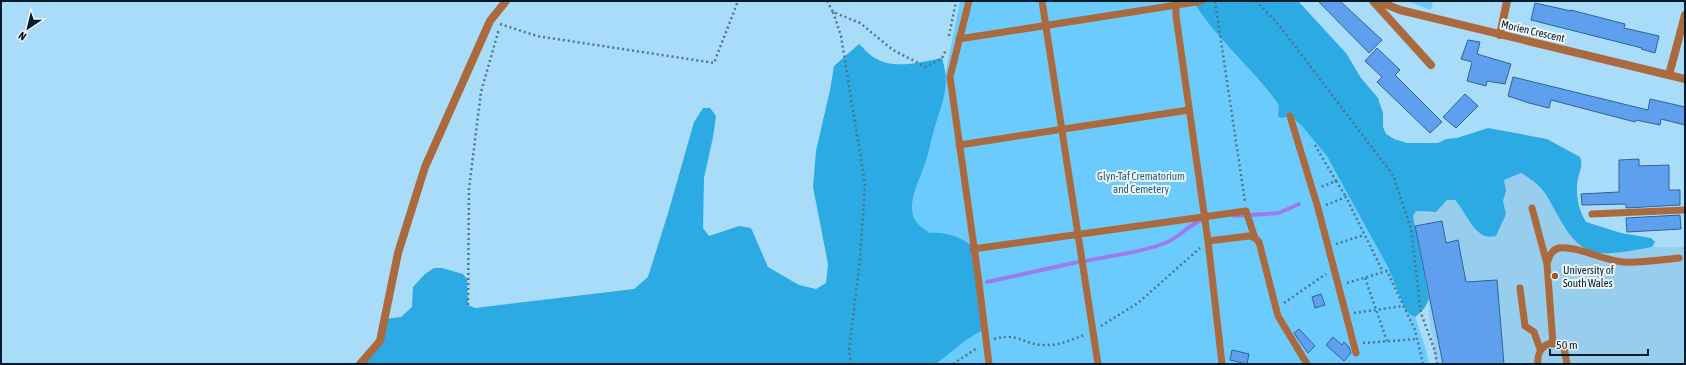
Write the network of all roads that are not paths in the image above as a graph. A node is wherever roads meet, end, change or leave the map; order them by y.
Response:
1 (506, 1) edge
2 (969, 1) edge
3 (1042, 1) edge
4 (1202, 1) edge
5 (1373, 1) edge
6 (1378, 1) edge
7 (1507, 1) edge
8 (1176, 3) edge
9 (1685, 15) edge
10 (1046, 25) junction
11 (1500, 35) junction
12 (959, 39) junction
13 (1431, 65) dead end
14 (1670, 75) junction
15 (1685, 79) edge
16 (1189, 110) junction
17 (1290, 116) dead end
18 (1063, 130) junction
19 (959, 145) junction
20 (1532, 208) dead end
21 (1685, 210) edge
22 (1592, 214) dead end
23 (1204, 216) junction
24 (1078, 236) junction
25 (1255, 238) junction
26 (1208, 241) junction
27 (974, 249) junction
28 (1679, 258) dead end
29 (1547, 264) junction
30 (1520, 288) dead end
31 (1553, 344) junction
32 (1540, 349) junction
33 (1356, 353) dead end
34 (360, 364) edge
35 (989, 364) edge
36 (1098, 364) edge
37 (1222, 364) edge
38 (1307, 364) edge
39 (1538, 364) edge
40 (1567, 364) edge

1 - 34 street
2 - 12 lane
3 - 10 lane
4 - 8 lane
5 - 13 street
6 - 11 street, Morien Crescent
7 - 11 street
8 - 10 lane
8 - 16 lane
9 - 14 street
10 - 12 lane
10 - 18 lane
11 - 14 street, Morien Crescent
12 - 19 lane
14 - 15 street, Morien Crescent
16 - 18 lane
16 - 23 lane
17 - 33 lane
18 - 19 lane
18 - 24 lane
19 - 27 lane
20 - 29 lane
21 - 22 lane
23 - 24 lane
23 - 25 lane
23 - 26 lane
24 - 27 lane
24 - 36 lane
25 - 26 lane
25 - 38 lane
26 - 37 lane
27 - 35 lane
28 - 29 lane
29 - 31 lane
30 - 32 lane
31 - 32 lane
31 - 40 lane
32 - 39 lane

